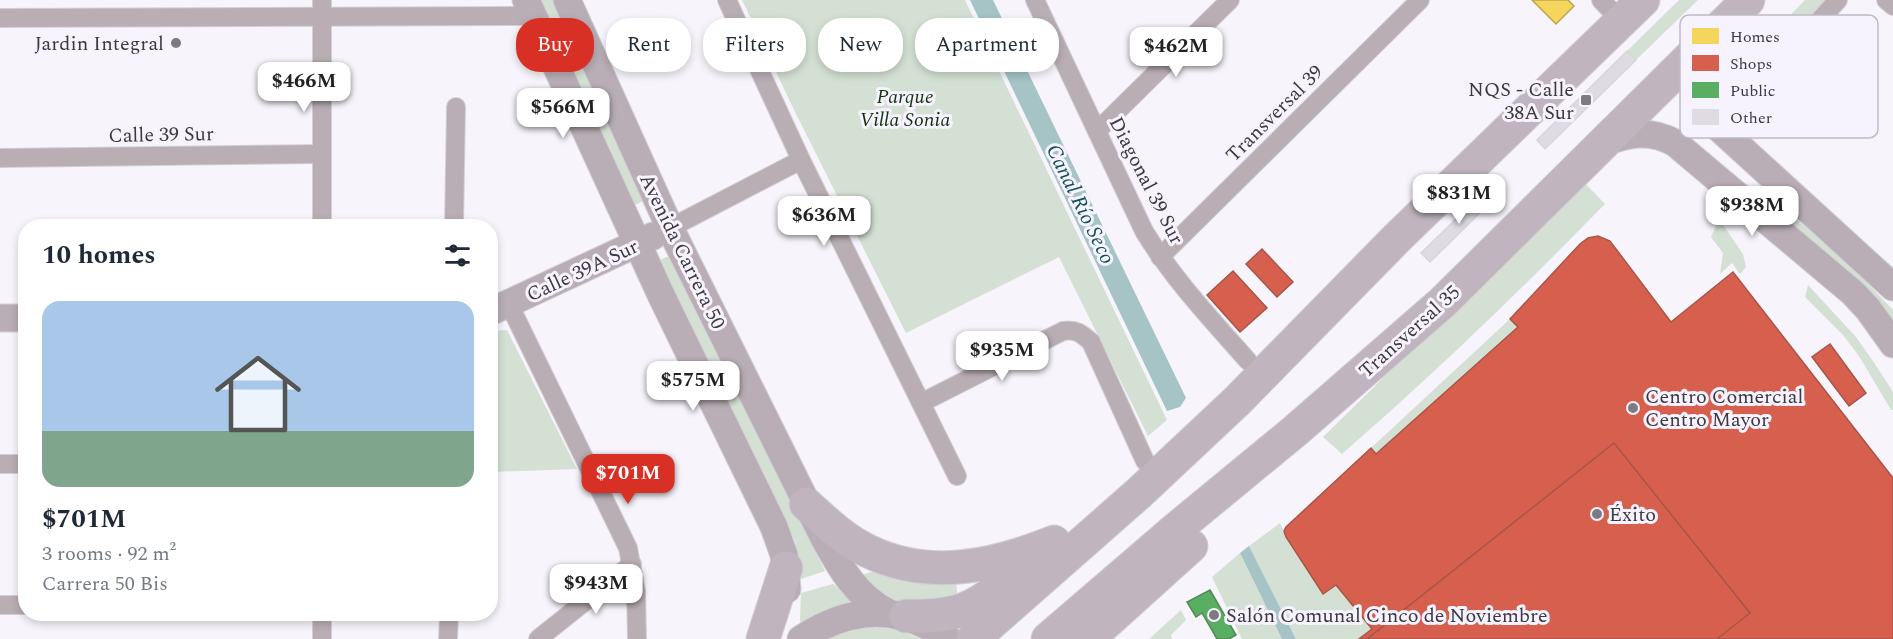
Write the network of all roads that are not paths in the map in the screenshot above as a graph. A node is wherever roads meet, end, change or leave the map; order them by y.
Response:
1 (567, 0) edge
2 (727, 0) edge
3 (1035, 0) edge
4 (1230, 0) edge
5 (1420, 0) edge
6 (1748, 0) edge
7 (1838, 0) edge
8 (1886, 0) edge
9 (1893, 6) edge
10 (1621, 7) edge
11 (529, 8) edge
12 (322, 9) edge
13 (1733, 15) edge
14 (1824, 15) edge
15 (0, 18) edge
16 (1680, 67) edge
17 (456, 107) dead end
18 (1097, 131) junction
19 (1730, 138) edge
20 (1602, 143) junction
21 (322, 154) junction
22 (0, 158) edge
23 (801, 160) junction
24 (322, 219) edge
25 (454, 219) edge
26 (670, 228) junction
27 (1397, 238) junction
28 (637, 244) junction
29 (1160, 257) junction
30 (1893, 287) edge
31 (1443, 302) junction
32 (500, 308) edge
33 (0, 318) edge
34 (18, 318) edge
35 (1893, 344) edge
36 (1248, 361) junction
37 (921, 403) junction
38 (1145, 461) junction
39 (0, 464) edge
40 (18, 464) edge
41 (957, 476) dead end
42 (806, 504) junction
43 (1054, 542) junction
44 (632, 564) junction
45 (786, 568) junction
46 (0, 605) edge
47 (18, 605) edge
48 (897, 615) junction
49 (322, 621) edge
50 (448, 621) edge
51 (1096, 636) edge
52 (322, 639) edge
53 (448, 639) edge
54 (538, 639) edge
55 (637, 639) edge
56 (763, 639) edge
57 (779, 639) edge
58 (801, 639) edge
59 (948, 639) edge
60 (973, 639) edge
61 (1048, 639) edge

1 - 26 main road, Avenida Carrera 50
2 - 23 street
3 - 18 street, Diagonal 39 Sur
4 - 18 street
5 - 29 street, Transversal 39
6 - 13 highway, Transversal 35
7 - 14 street
8 - 9 street
10 - 27 highway
11 - 12 street
11 - 28 main road, Avenida Carrera 50
12 - 15 street
12 - 21 street
16 - 20 highway, Transversal 35
17 - 25 street
18 - 29 street, Diagonal 39 Sur
19 - 30 main road
20 - 31 highway, Transversal 35
20 - 35 main road
21 - 22 street, Calle 39 Sur
21 - 24 street
23 - 26 street, Calle 39A Sur
23 - 37 street
26 - 28 main road, Calle 39A Sur
26 - 42 main road, Avenida Carrera 50
27 - 36 highway
27 - 60 highway
28 - 32 main road, Calle 39A Sur
28 - 45 main road, Avenida Carrera 50
29 - 36 street, Diagonal 39 Sur
31 - 51 highway
31 - 61 highway, Transversal 35
32 - 44 street
33 - 34 main road
36 - 38 highway
37 - 38 street
37 - 41 street
38 - 43 highway
39 - 40 street
42 - 43 highway
42 - 48 main road, Avenida Carrera 50
43 - 48 highway
44 - 54 street
44 - 55 street
45 - 56 highway
45 - 57 main road, Avenida Carrera 50
46 - 47 street
48 - 58 main road
48 - 59 main road, Avenida Carrera 50
49 - 52 street
50 - 53 street

